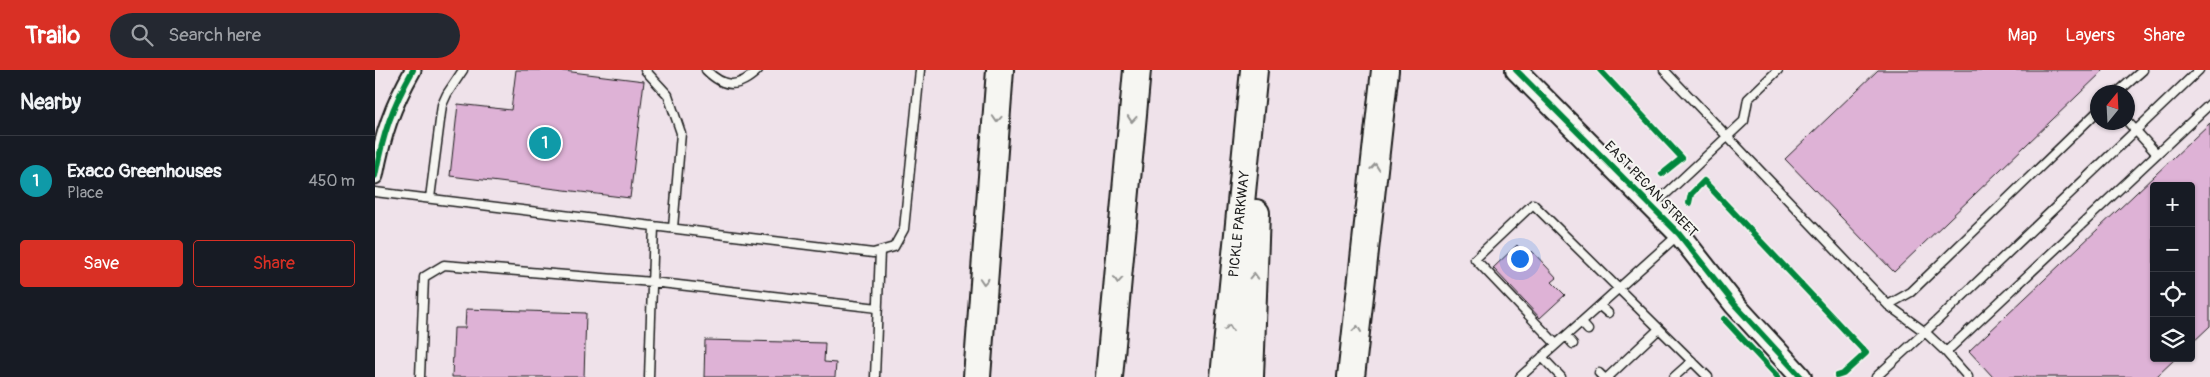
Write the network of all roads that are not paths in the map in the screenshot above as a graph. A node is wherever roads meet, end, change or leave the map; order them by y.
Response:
1 (413, 70) edge
2 (463, 70) edge
3 (645, 70) edge
4 (707, 70) edge
5 (758, 70) edge
6 (920, 70) edge
7 (1000, 70) edge
8 (1137, 70) edge
9 (1254, 70) edge
10 (1262, 70) edge
11 (1516, 70) edge
12 (1663, 70) edge
13 (1778, 70) edge
14 (2143, 70) edge
15 (2199, 70) edge
16 (1386, 72) edge
17 (2126, 85) edge
18 (2210, 104) edge
19 (2090, 119) edge
20 (2136, 130) junction
21 (1728, 137) junction
22 (2157, 154) junction
23 (375, 176) edge
24 (375, 192) edge
25 (430, 198) junction
26 (1652, 207) junction
27 (654, 226) junction
28 (673, 228) junction
29 (1679, 234) junction
30 (880, 251) junction
31 (652, 282) junction
32 (1620, 288) junction
33 (1888, 305) junction
34 (1601, 306) junction
35 (878, 308) junction
36 (1608, 313) dead end
37 (1581, 322) junction
38 (1659, 329) junction
39 (1588, 330) dead end
40 (1925, 332) junction
41 (1566, 336) junction
42 (1634, 340) dead end
43 (1557, 344) junction
44 (1573, 344) dead end
45 (1640, 347) junction
46 (1946, 352) junction
47 (1542, 357) junction
48 (1614, 359) dead end
49 (1692, 361) junction
50 (1620, 366) junction
51 (420, 377) edge
52 (649, 377) edge
53 (875, 377) edge
54 (977, 377) edge
55 (1109, 377) edge
56 (1224, 377) edge
57 (1250, 377) edge
58 (1351, 377) edge
59 (1520, 377) edge
60 (1561, 377) edge
61 (1608, 377) edge
62 (1673, 377) edge
63 (1707, 377) edge
64 (1801, 377) edge
65 (1876, 377) edge
66 (1968, 377) edge

1 - 23 street
2 - 25 lane
3 - 28 lane
4 - 5 lane
6 - 30 lane
7 -> 54 highway
8 -> 55 highway
56 -> 9 highway, PICKLE PARKWAY
57 -> 10 highway
11 - 26 street, EAST PECAN STREET
12 - 21 lane
13 - 21 lane
14 - 17 lane
15 - 20 lane
58 -> 16 highway
18 - 22 lane
19 - 33 lane
20 - 22 lane
20 - 40 lane
21 - 26 lane
21 - 33 lane
22 - 46 lane
24 - 25 lane
25 - 27 lane
26 - 29 street, EAST PECAN STREET
27 - 28 lane
27 - 31 lane
28 - 30 lane
29 - 32 lane
29 - 64 street, EAST PECAN STREET
30 - 35 lane
31 - 35 lane
31 - 51 lane
31 - 52 lane
32 - 34 lane
32 - 38 lane
32 - 43 lane
33 - 40 lane
34 - 36 lane
34 - 37 lane
35 - 53 lane
37 - 39 lane
37 - 41 lane
38 - 45 lane
38 - 49 lane
40 - 46 lane
40 - 65 lane
41 - 43 lane
41 - 44 lane
42 - 45 lane
43 - 47 lane
45 - 50 lane
46 - 66 lane
47 - 59 lane
47 - 60 lane
48 - 50 lane
49 - 62 lane
49 - 63 lane
50 - 61 lane

